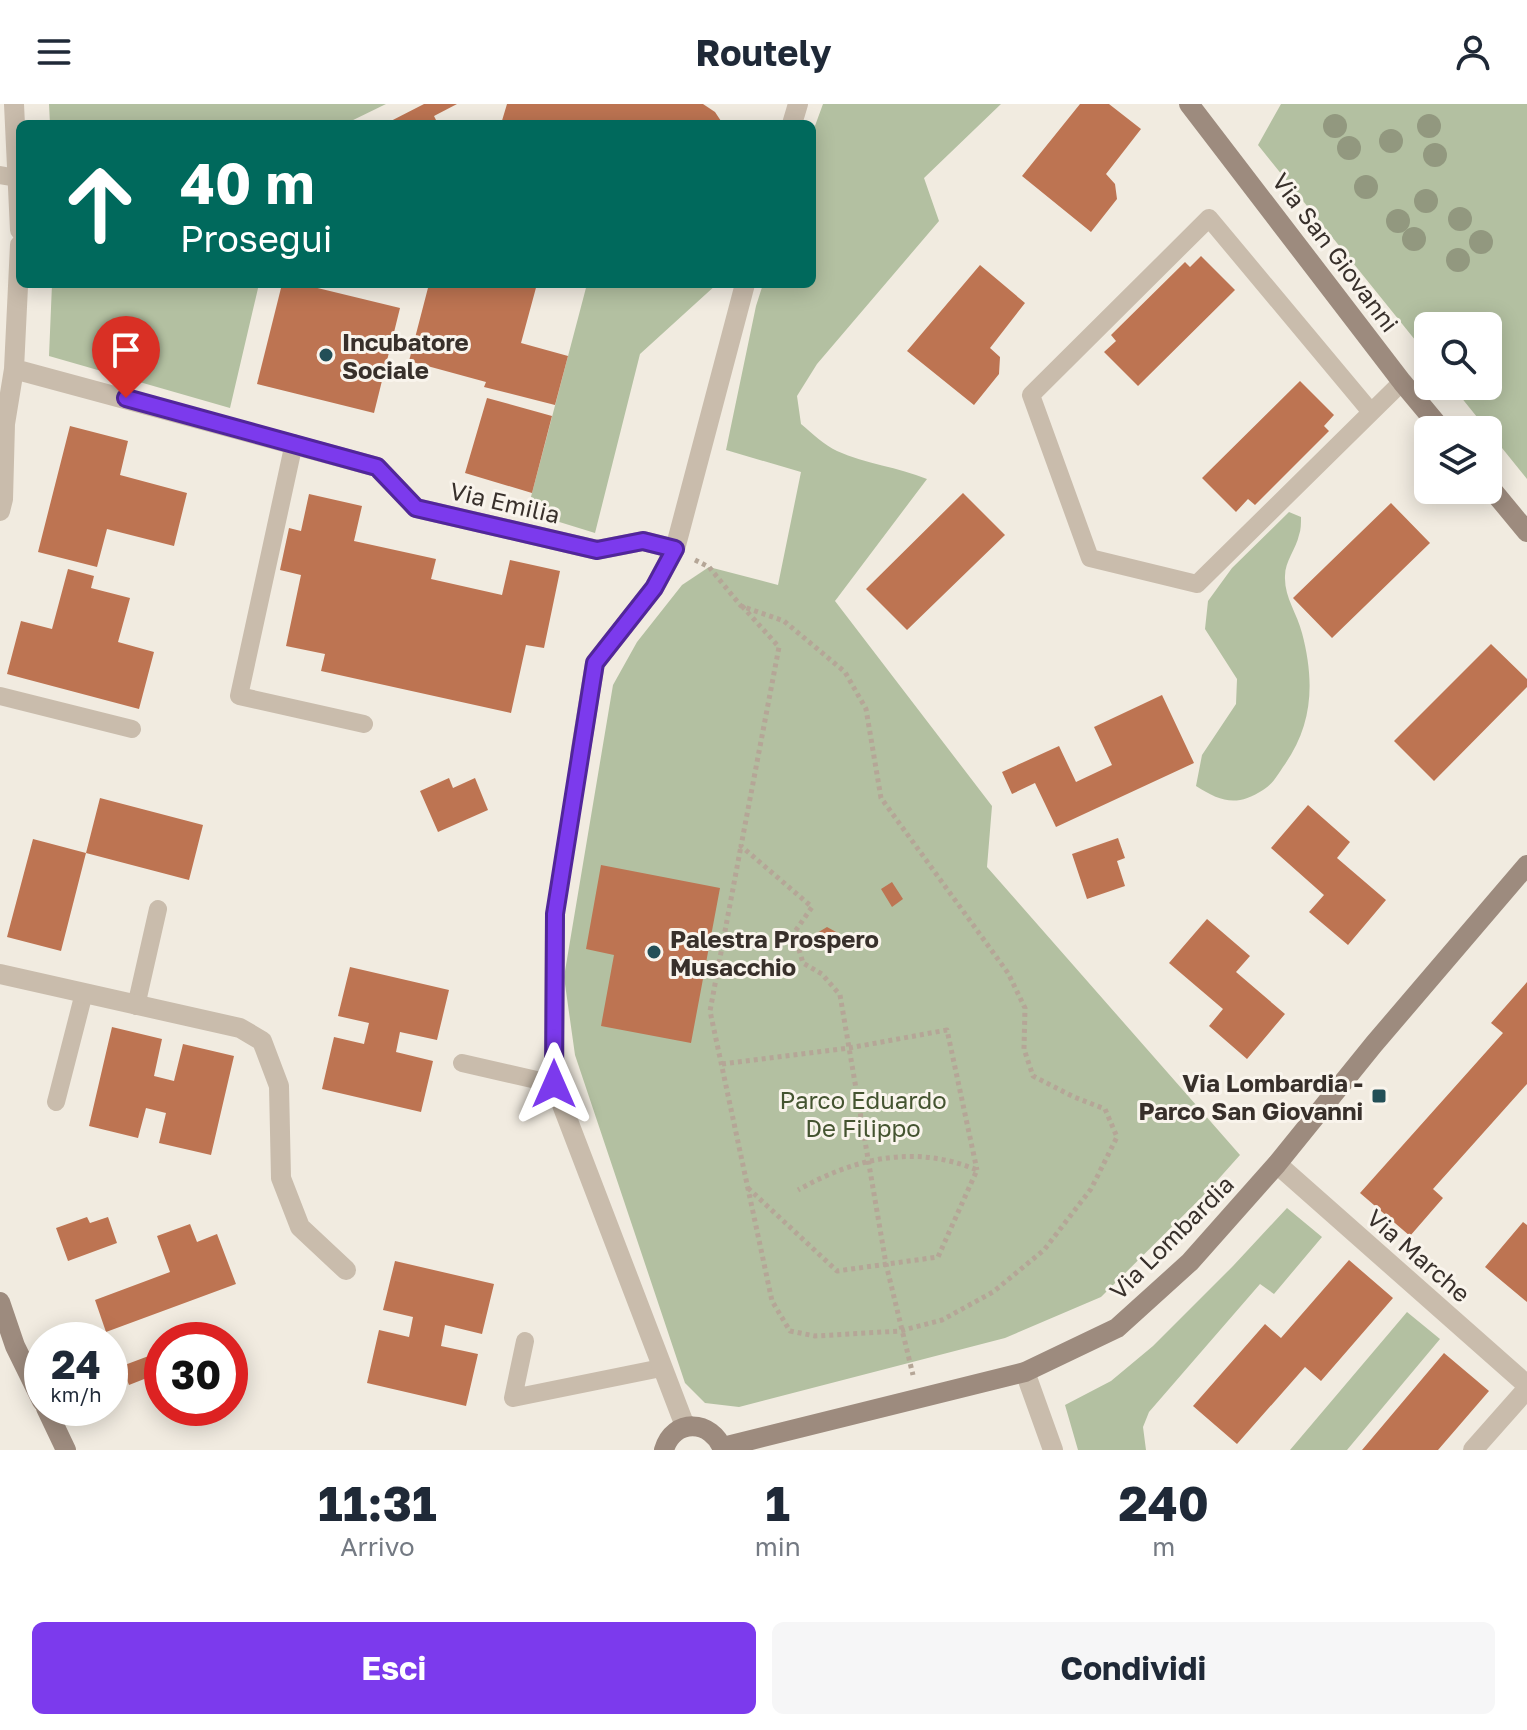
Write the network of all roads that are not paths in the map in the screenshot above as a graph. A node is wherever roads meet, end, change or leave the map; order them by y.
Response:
1 (14, 104) edge
2 (1189, 104) edge
3 (9, 176) edge
4 (16, 210) edge
5 (18, 288) edge
6 (744, 288) edge
7 (14, 369) junction
8 (1402, 382) junction
9 (1371, 412) junction
10 (1430, 416) edge
11 (2, 430) edge
12 (294, 443) junction
13 (1502, 502) edge
14 (0, 511) edge
15 (1527, 532) edge
16 (675, 549) junction
17 (0, 696) edge
18 (364, 724) dead end
19 (132, 729) dead end
20 (580, 755) joint
21 (1527, 865) edge
22 (158, 909) dead end
23 (555, 914) joint
24 (0, 974) edge
25 (84, 993) junction
26 (136, 1006) junction
27 (462, 1063) dead end
28 (554, 1084) junction
29 (56, 1102) dead end
30 (1277, 1164) junction
31 (346, 1270) dead end
32 (0, 1302) edge
33 (525, 1341) dead end
34 (24, 1364) edge
35 (661, 1368) junction
36 (1025, 1372) junction
37 (1527, 1387) edge
38 (55, 1426) edge
39 (685, 1426) junction
40 (723, 1449) edge
41 (66, 1450) edge
42 (664, 1450) edge
43 (1053, 1450) edge
44 (1473, 1450) edge

1 - 3 street
2 - 8 street, Via San Giovanni
3 - 4 street
5 - 7 street
6 - 16 street
7 - 11 street
7 - 12 street, Via Emilia
8 - 9 lane
8 - 10 street, Via San Giovanni
9 - 9 lane
11 - 14 street
12 - 16 street, Via Emilia
12 - 18 lane
13 - 15 street
16 - 20 street
17 - 19 lane
20 - 23 lane
21 - 30 street, Via Lombardia
22 - 26 lane
23 - 28 street
24 - 25 street
25 - 26 street
25 - 29 lane
26 - 31 street
27 - 28 lane
28 - 35 street
30 - 36 street, Via Lombardia
30 - 37 street, Via Marche
32 - 34 street
33 - 35 lane
35 - 39 street
36 - 40 street, Via Lombardia
36 - 43 street
37 - 44 street, Via Marche
38 - 41 street
39 - 40 street
39 - 42 street

